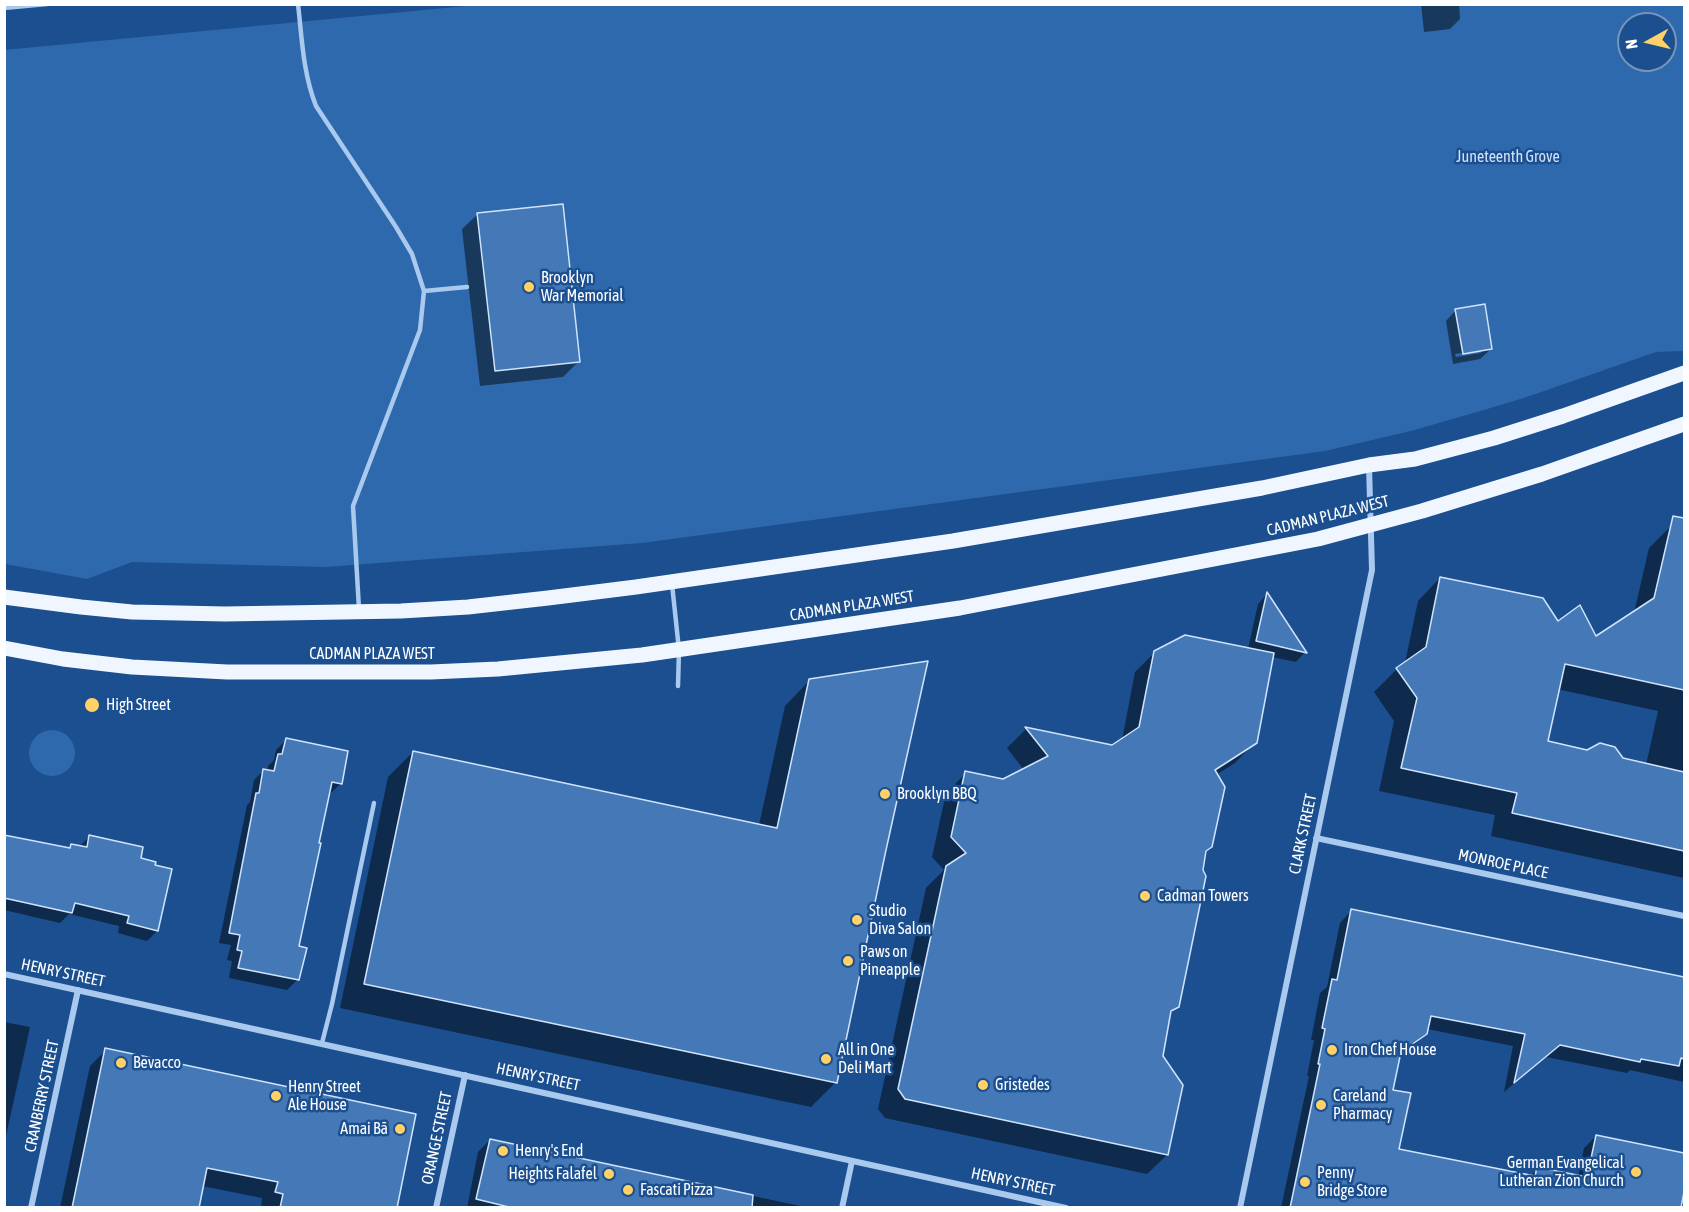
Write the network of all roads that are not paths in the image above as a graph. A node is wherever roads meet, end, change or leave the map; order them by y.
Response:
1 (47, 4) edge
2 (298, 4) edge
3 (4, 8) edge
4 (467, 287) dead end
5 (424, 291) junction
6 (1684, 373) edge
7 (1684, 424) edge
8 (1369, 465) junction
9 (1370, 524) junction
10 (672, 582) junction
11 (4, 597) edge
12 (360, 612) junction
13 (4, 648) edge
14 (679, 650) junction
15 (678, 686) dead end
16 (374, 803) dead end
17 (1316, 838) junction
18 (1684, 916) edge
19 (4, 974) edge
20 (78, 990) junction
21 (322, 1043) junction
22 (465, 1075) junction
23 (852, 1161) junction
24 (31, 1208) edge
25 (436, 1208) edge
26 (842, 1208) edge
27 (1066, 1208) edge
28 (1240, 1208) edge

1 - 3 lane
2 - 5 lane
4 - 5 lane
5 - 12 lane
6 - 8 main road
7 - 9 main road, CADMAN PLAZA WEST
8 - 9 street, CLARK STREET
8 - 10 main road
9 - 14 main road, CADMAN PLAZA WEST
9 - 17 street, CLARK STREET
10 - 12 main road
10 - 14 lane
11 - 12 main road
13 - 14 main road, CADMAN PLAZA WEST
14 - 15 lane
16 - 21 lane
17 - 18 street, MONROE PLACE
17 - 28 street, CLARK STREET
19 - 20 street, HENRY STREET
20 - 21 street, HENRY STREET
20 - 24 street, CRANBERRY STREET
21 - 22 street, HENRY STREET
22 - 23 street, HENRY STREET
22 - 25 street, ORANGE STREET
23 - 26 street
23 - 27 street, HENRY STREET

